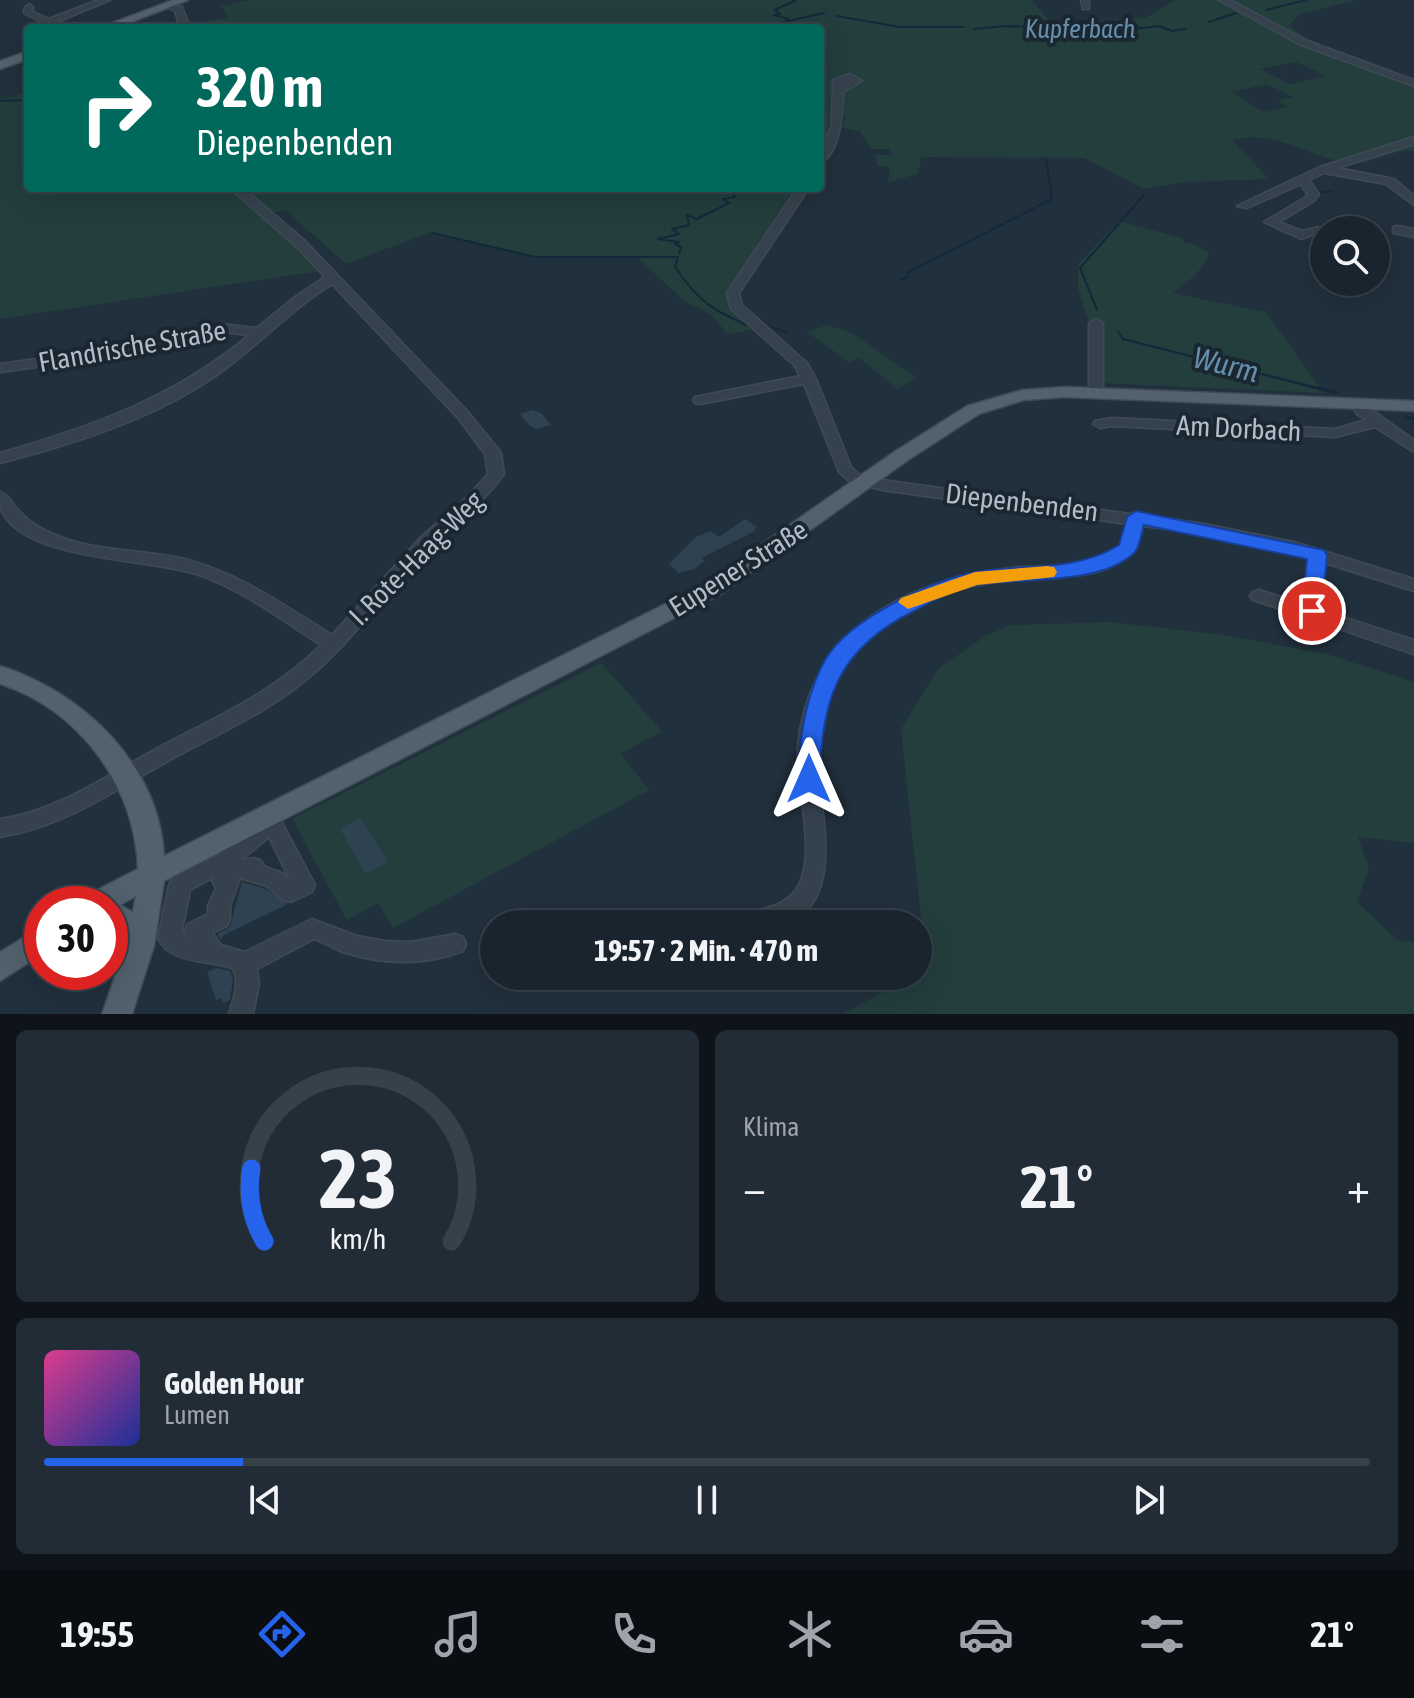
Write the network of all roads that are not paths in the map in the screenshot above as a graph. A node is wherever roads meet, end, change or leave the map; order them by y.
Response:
1 (106, 0) edge
2 (183, 0) edge
3 (1227, 2) edge
4 (168, 6) junction
5 (29, 7) dead end
6 (49, 22) junction
7 (44, 24) edge
8 (116, 24) edge
9 (184, 24) edge
10 (24, 56) edge
11 (0, 65) edge
12 (1414, 83) edge
13 (838, 90) dead end
14 (1414, 140) edge
15 (824, 153) edge
16 (1324, 169) junction
17 (1303, 179) junction
18 (241, 192) edge
19 (800, 192) edge
20 (1414, 202) edge
21 (1243, 206) dead end
22 (1397, 230) dead end
23 (1310, 233) edge
24 (1414, 233) edge
25 (331, 279) junction
26 (1096, 323) dead end
27 (263, 333) junction
28 (0, 368) edge
29 (809, 379) junction
30 (1096, 392) junction
31 (700, 400) dead end
32 (1358, 404) junction
33 (1414, 406) edge
34 (1377, 422) junction
35 (1100, 424) dead end
36 (1414, 447) edge
37 (0, 458) edge
38 (866, 483) junction
39 (0, 497) edge
40 (1136, 517) junction
41 (1317, 555) junction
42 (1414, 585) edge
43 (1259, 596) dead end
44 (1312, 611) junction
45 (333, 644) junction
46 (1414, 647) edge
47 (0, 675) edge
48 (128, 775) junction
49 (5, 827) edge
50 (151, 873) junction
51 (128, 886) edge
52 (783, 910) edge
53 (174, 915) joint
54 (128, 923) edge
55 (455, 944) dead end
56 (140, 946) junction
57 (24, 951) edge
58 (185, 952) dead end
59 (244, 964) junction
60 (0, 968) edge
61 (117, 1014) edge
62 (241, 1014) edge

1 - 6 street
2 - 4 main road
3 - 12 street
4 - 8 main road
4 - 9 street
5 - 6 street
6 - 7 street
10 - 11 main road
13 - 15 street
14 - 16 street
16 - 17 street
16 - 20 street
17 - 21 street
17 - 23 street
18 - 25 street, I. Rote-Haag-Weg
19 - 29 street
22 - 24 street
25 - 27 street
25 - 45 street, I. Rote-Haag-Weg
26 - 30 street
27 - 28 street, Flandrische Straße
27 - 37 street
29 - 31 street
29 - 38 street
30 - 32 main road, Eupener Straße
30 - 38 main road, Eupener Straße
32 - 33 main road, Eupener Straße
32 - 34 street
34 - 35 street, Am Dorbach
34 - 36 street
38 - 40 street, Diepenbenden
38 - 50 main road, Eupener Straße
39 - 45 street
40 - 41 street, Diepenbenden
40 - 52 street
41 - 42 street, Diepenbenden
41 - 44 street
43 - 44 street
44 - 46 street
45 - 48 street, I. Rote-Haag-Weg
47 - 48 main road
48 - 49 street, I. Rote-Haag-Weg
48 - 50 main road
50 - 51 main road, Eupener Straße
50 - 56 main road
53 - 53 street
54 - 56 main road
55 - 59 street
56 - 61 main road
57 - 60 main road
58 - 59 street
59 - 62 street

